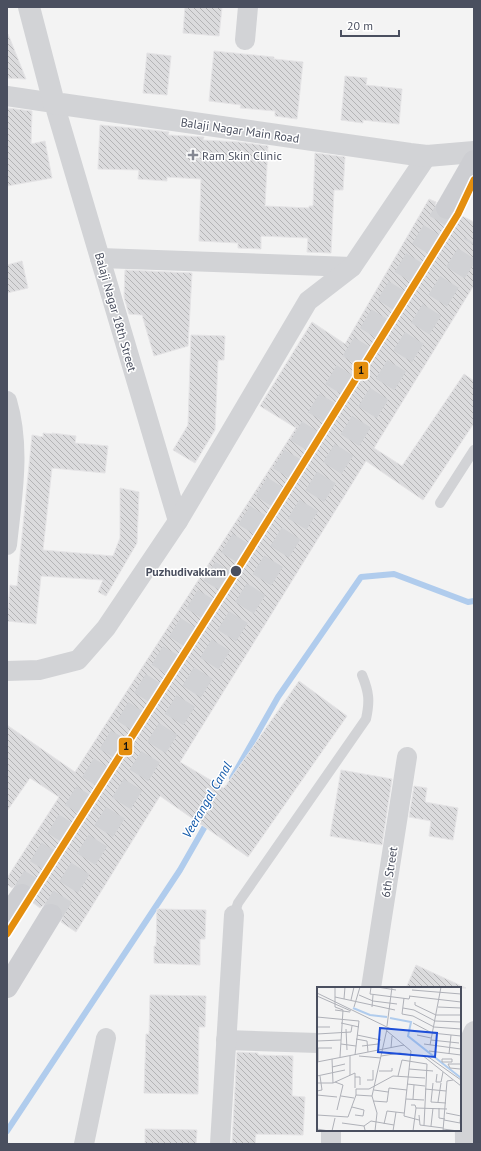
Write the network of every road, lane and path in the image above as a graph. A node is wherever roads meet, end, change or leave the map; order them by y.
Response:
1 (29, 7) edge
2 (248, 7) edge
3 (245, 40) dead end
4 (7, 96) edge
5 (54, 103) junction
6 (474, 152) edge
7 (427, 156) junction
8 (474, 161) edge
9 (447, 208) tunnel mouth
10 (100, 258) junction
11 (352, 267) junction
12 (7, 401) edge
13 (474, 450) edge
14 (440, 503) dead end
15 (178, 521) junction
16 (7, 545) edge
17 (7, 671) edge
18 (362, 675) dead end
19 (407, 757) dead end
20 (22, 895) tunnel mouth
21 (51, 915) tunnel mouth
22 (234, 915) joint
23 (7, 916) edge
24 (7, 987) edge
25 (371, 987) edge
26 (474, 1031) edge
27 (106, 1038) dead end
28 (226, 1040) junction
29 (317, 1043) edge
30 (466, 1054) edge
31 (331, 1131) edge
32 (84, 1144) edge
33 (220, 1144) edge
34 (331, 1144) edge
35 (466, 1144) edge

1 - 5 street
2 - 3 street
4 - 5 street, Balaji Nagar Main Road
5 - 7 street, Balaji Nagar Main Road
5 - 10 street, Balaji Nagar 18th Street
6 - 7 street, Balaji Nagar Main Road
7 - 11 street
8 - 9 main road
10 - 11 street
10 - 15 street, Balaji Nagar 18th Street
11 - 15 street
12 - 16 street
13 - 14 lane
15 - 17 street
18 - 22 lane
19 - 25 street, 6th Street
20 - 23 main road
21 - 24 main road
22 - 28 street
26 - 30 street
27 - 32 street
28 - 29 street
28 - 33 street
30 - 35 street
31 - 34 street

